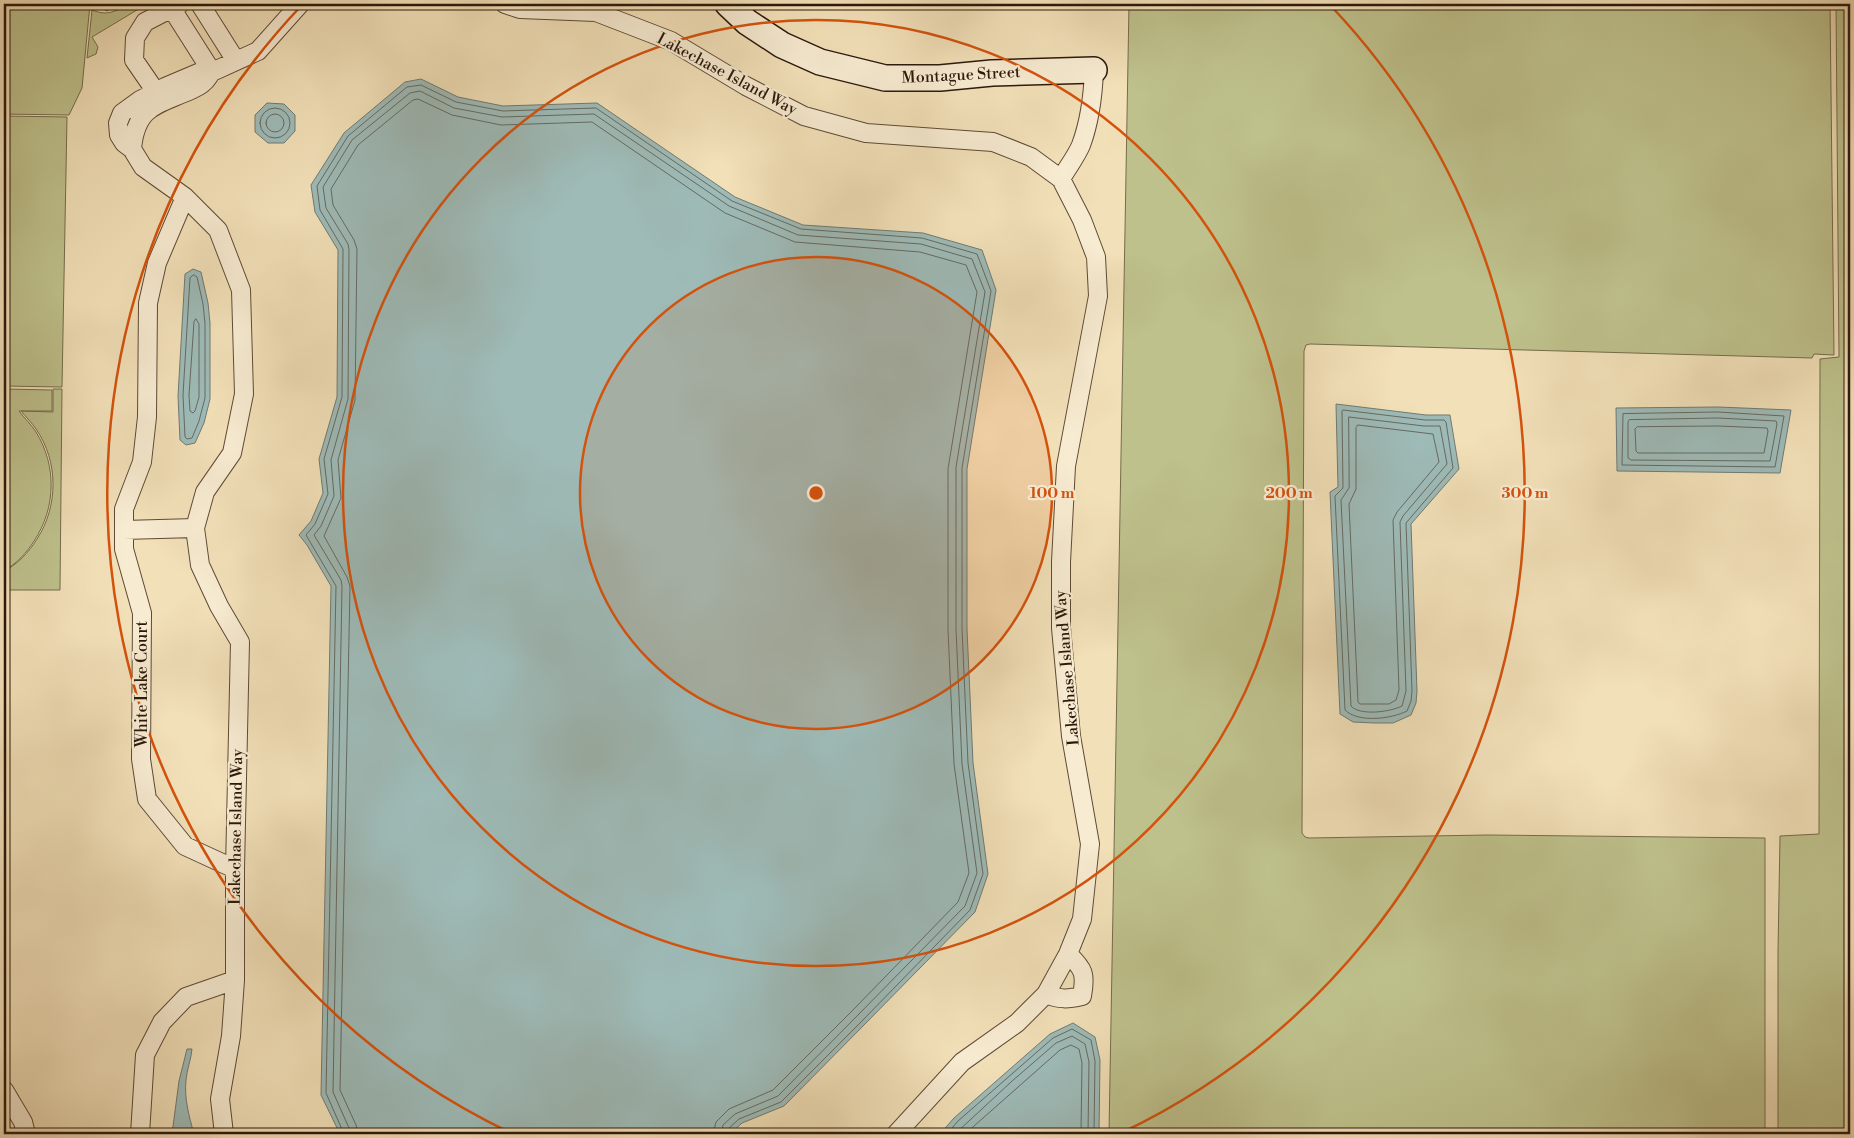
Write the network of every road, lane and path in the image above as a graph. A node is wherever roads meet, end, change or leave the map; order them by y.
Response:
1 (200, 4) edge
2 (300, 4) edge
3 (505, 4) edge
4 (728, 4) edge
5 (174, 6) edge
6 (236, 61) junction
7 (1094, 70) joint
8 (212, 72) junction
9 (157, 97) junction
10 (1061, 179) junction
11 (185, 197) junction
12 (195, 528) junction
13 (124, 530) junction
14 (235, 869) junction
15 (1068, 954) junction
16 (235, 980) junction
17 (1046, 994) junction
18 (4, 1090) edge
19 (26, 1134) edge
20 (140, 1134) edge
21 (224, 1134) edge
22 (896, 1134) edge

1 - 6 street
2 - 6 street
3 - 10 street, Lakechase Island Way
4 - 7 street, Montague Street
5 - 8 street
5 - 9 street
6 - 8 street
7 - 10 street
8 - 9 street
9 - 11 street, Lakechase Island Way
10 - 15 street, Lakechase Island Way
11 - 12 street, Lakechase Island Way
11 - 13 street, White Lake Court
12 - 13 street
12 - 14 street, Lakechase Island Way
13 - 14 street, White Lake Court
14 - 16 street, Lakechase Island Way
15 - 17 street, Lakechase Island Way
15 - 17 street
16 - 20 street
16 - 21 street, Lakechase Island Way
17 - 22 street, Lakechase Island Way
18 - 19 street

